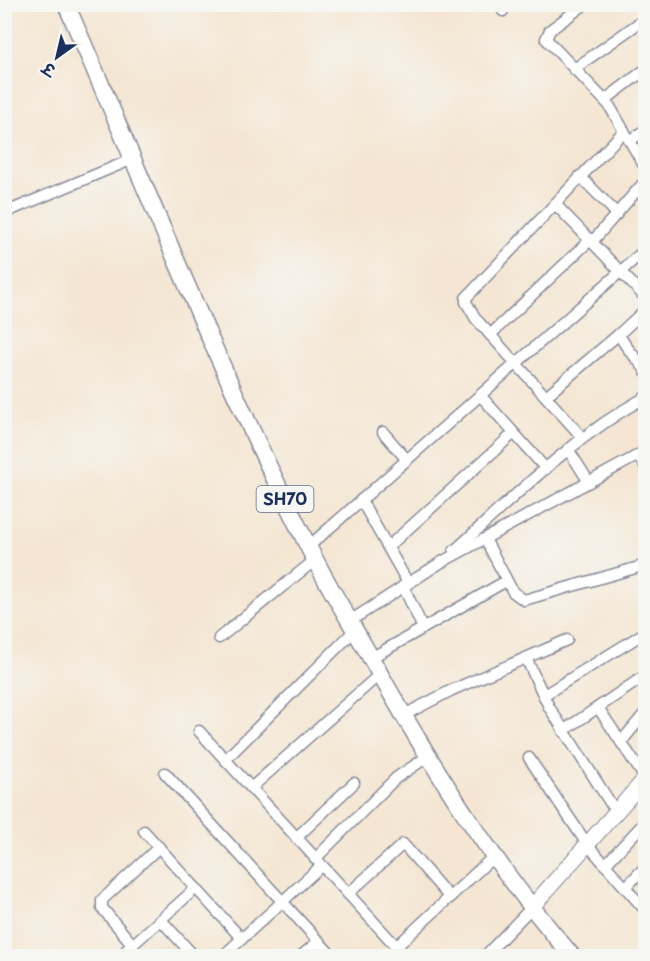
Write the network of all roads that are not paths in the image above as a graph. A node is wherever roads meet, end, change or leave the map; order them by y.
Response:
1 (66, 4) edge
2 (585, 4) edge
3 (645, 18) edge
4 (574, 69) junction
5 (645, 69) edge
6 (605, 100) junction
7 (645, 129) edge
8 (627, 136) junction
9 (133, 159) junction
10 (645, 169) edge
11 (580, 176) junction
12 (645, 180) edge
13 (555, 204) junction
14 (4, 213) edge
15 (617, 213) junction
16 (591, 242) junction
17 (645, 249) edge
18 (621, 271) junction
19 (4, 286) edge
20 (4, 296) edge
21 (645, 298) edge
22 (645, 309) edge
23 (490, 334) junction
24 (619, 334) junction
25 (516, 363) junction
26 (645, 372) edge
27 (480, 395) junction
28 (546, 396) junction
29 (645, 397) edge
30 (383, 432) dead end
31 (514, 433) junction
32 (582, 437) junction
33 (568, 449) junction
34 (642, 453) edge
35 (407, 460) junction
36 (645, 467) edge
37 (546, 469) junction
38 (589, 482) junction
39 (362, 500) junction
40 (484, 539) junction
41 (388, 547) junction
42 (312, 554) junction
43 (440, 563) junction
44 (645, 566) edge
45 (506, 581) junction
46 (406, 584) junction
47 (353, 626) junction
48 (423, 628) junction
49 (645, 632) edge
50 (219, 639) dead end
51 (567, 640) dead end
52 (371, 658) junction
53 (526, 658) junction
54 (380, 674) junction
55 (645, 675) edge
56 (544, 695) junction
57 (599, 709) junction
58 (645, 712) edge
59 (404, 716) junction
60 (199, 731) dead end
61 (563, 731) junction
62 (621, 742) junction
63 (427, 757) junction
64 (529, 758) dead end
65 (225, 760) junction
66 (165, 773) dead end
67 (645, 778) edge
68 (354, 783) dead end
69 (251, 788) junction
70 (616, 812) junction
71 (645, 820) edge
72 (144, 831) dead end
73 (296, 838) junction
74 (587, 844) junction
75 (159, 847) junction
76 (493, 857) junction
77 (318, 862) junction
78 (605, 865) junction
79 (645, 866) edge
80 (196, 888) junction
81 (626, 888) junction
82 (348, 894) junction
83 (450, 898) junction
84 (283, 901) junction
85 (531, 909) junction
86 (645, 911) edge
87 (161, 920) junction
88 (242, 939) junction
89 (319, 941) junction
90 (133, 945) junction
91 (396, 947) junction
92 (564, 953) edge
93 (120, 957) edge
94 (194, 957) edge
95 (224, 957) edge
96 (302, 957) edge
97 (332, 957) edge
98 (405, 957) edge
99 (485, 957) edge

1 - 9 main road, SH70
2 - 4 street
3 - 4 street
4 - 6 street
5 - 6 street
6 - 8 street
7 - 8 street
8 - 10 street
8 - 11 street
9 - 14 street
9 - 42 main road, SH70
11 - 13 street
11 - 15 street
12 - 15 street
13 - 16 street
13 - 23 street
15 - 16 street
16 - 18 street
16 - 23 street
17 - 18 street
18 - 21 street
18 - 25 street
19 - 20 street
22 - 24 street
23 - 25 street
24 - 26 street
24 - 28 street
25 - 27 street
25 - 28 street
27 - 31 street
27 - 35 street
28 - 32 street
29 - 32 street
30 - 35 street
31 - 37 street
31 - 41 street
32 - 33 street
33 - 37 street
33 - 38 street
34 - 36 street
34 - 38 street
35 - 39 street
37 - 43 street
38 - 40 street
39 - 41 street
39 - 42 street
40 - 43 street
40 - 45 street
41 - 46 street
42 - 47 main road, SH70
42 - 50 street
43 - 46 street
44 - 45 street
45 - 48 street
46 - 47 street
46 - 48 street
47 - 52 main road, SH70
47 - 65 street
48 - 52 street
49 - 56 street
51 - 53 street
52 - 54 main road, SH70
53 - 56 street
53 - 59 street
54 - 59 main road, SH70
54 - 69 street
55 - 57 street
56 - 61 street
57 - 61 street
57 - 62 street
58 - 62 street
59 - 63 main road, SH70
60 - 65 street
61 - 70 street
62 - 67 street
63 - 76 main road, SH70
63 - 77 street
64 - 74 street
65 - 69 street
66 - 84 street
67 - 70 street
68 - 73 street
69 - 73 street
70 - 74 street
71 - 78 street
72 - 75 street
73 - 77 street
74 - 78 street
74 - 85 street
75 - 80 street
75 - 90 street
76 - 83 street
76 - 85 main road, SH70
77 - 82 street
77 - 84 street
78 - 81 street
79 - 81 street
80 - 87 street
80 - 88 street
81 - 86 street
82 - 83 street
82 - 91 street
83 - 91 street
84 - 88 street
84 - 89 street
85 - 92 main road, SH70
85 - 99 street
87 - 90 street
87 - 94 street
88 - 95 street
89 - 96 street
89 - 97 street
90 - 93 street
91 - 98 street

